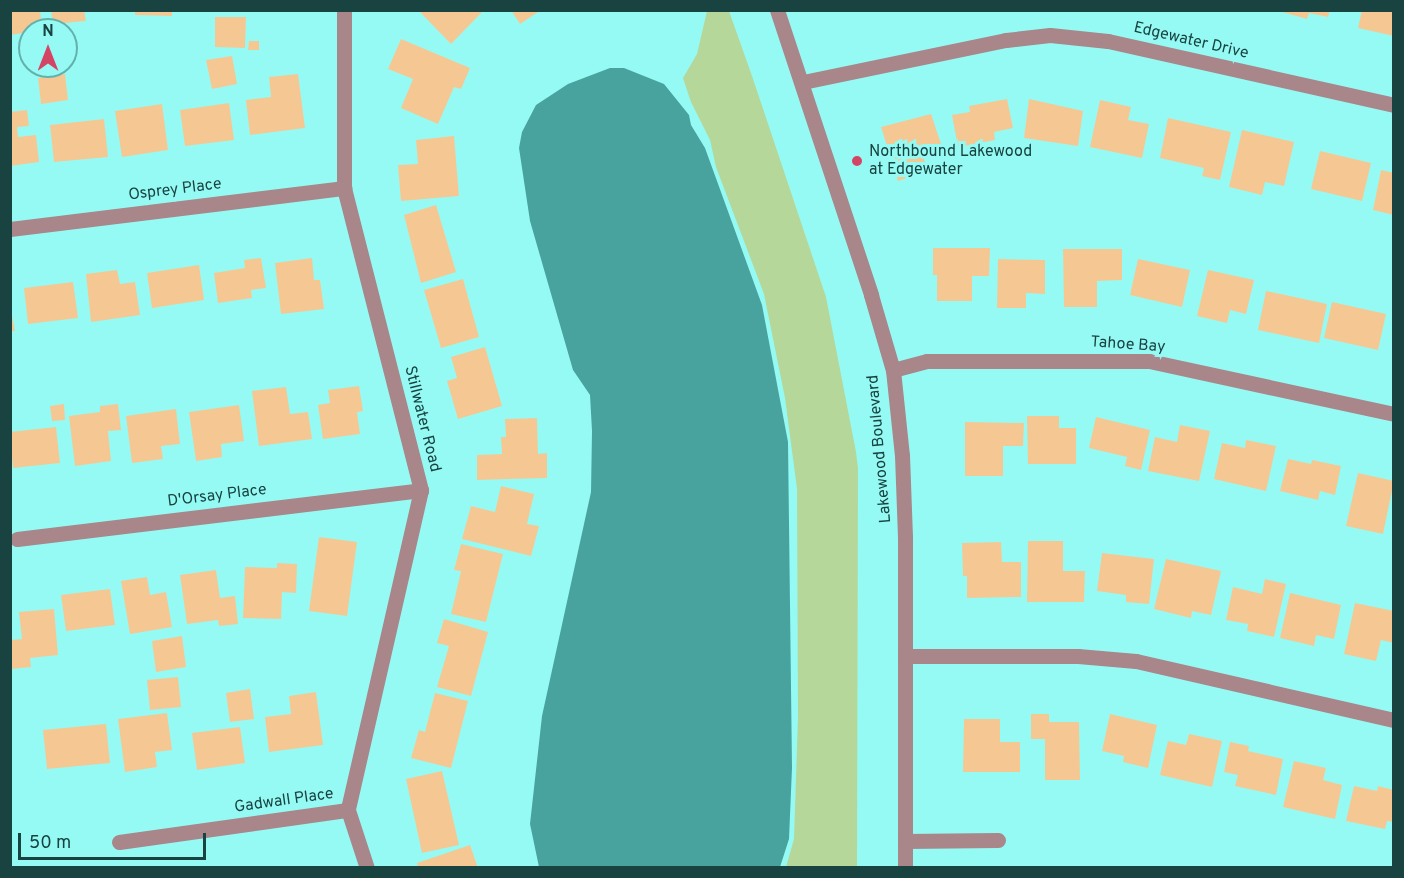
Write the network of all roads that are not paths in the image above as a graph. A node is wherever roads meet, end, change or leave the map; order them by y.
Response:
1 (344, 10) edge
2 (777, 10) edge
3 (803, 82) junction
4 (1394, 105) edge
5 (344, 188) junction
6 (10, 229) edge
7 (893, 370) junction
8 (1394, 414) edge
9 (421, 490) junction
10 (17, 538) dead end
11 (905, 656) junction
12 (1394, 720) edge
13 (348, 810) junction
14 (998, 840) dead end
15 (905, 841) junction
16 (119, 842) dead end
17 (367, 867) edge
18 (904, 867) edge

1 - 5 street, Stillwater Road
2 - 3 street, Lakewood Boulevard
3 - 4 street, Edgewater Drive
3 - 7 street, Lakewood Boulevard
5 - 6 street, Osprey Place
5 - 9 street, Stillwater Road
7 - 8 street, Tahoe Bay
7 - 11 street, Lakewood Boulevard
9 - 10 street, D'Orsay Place
9 - 13 street, Stillwater Road
11 - 12 street
11 - 15 street, Lakewood Boulevard
13 - 16 street, Gadwall Place
13 - 17 street
14 - 15 street
15 - 18 street, Lakewood Boulevard

